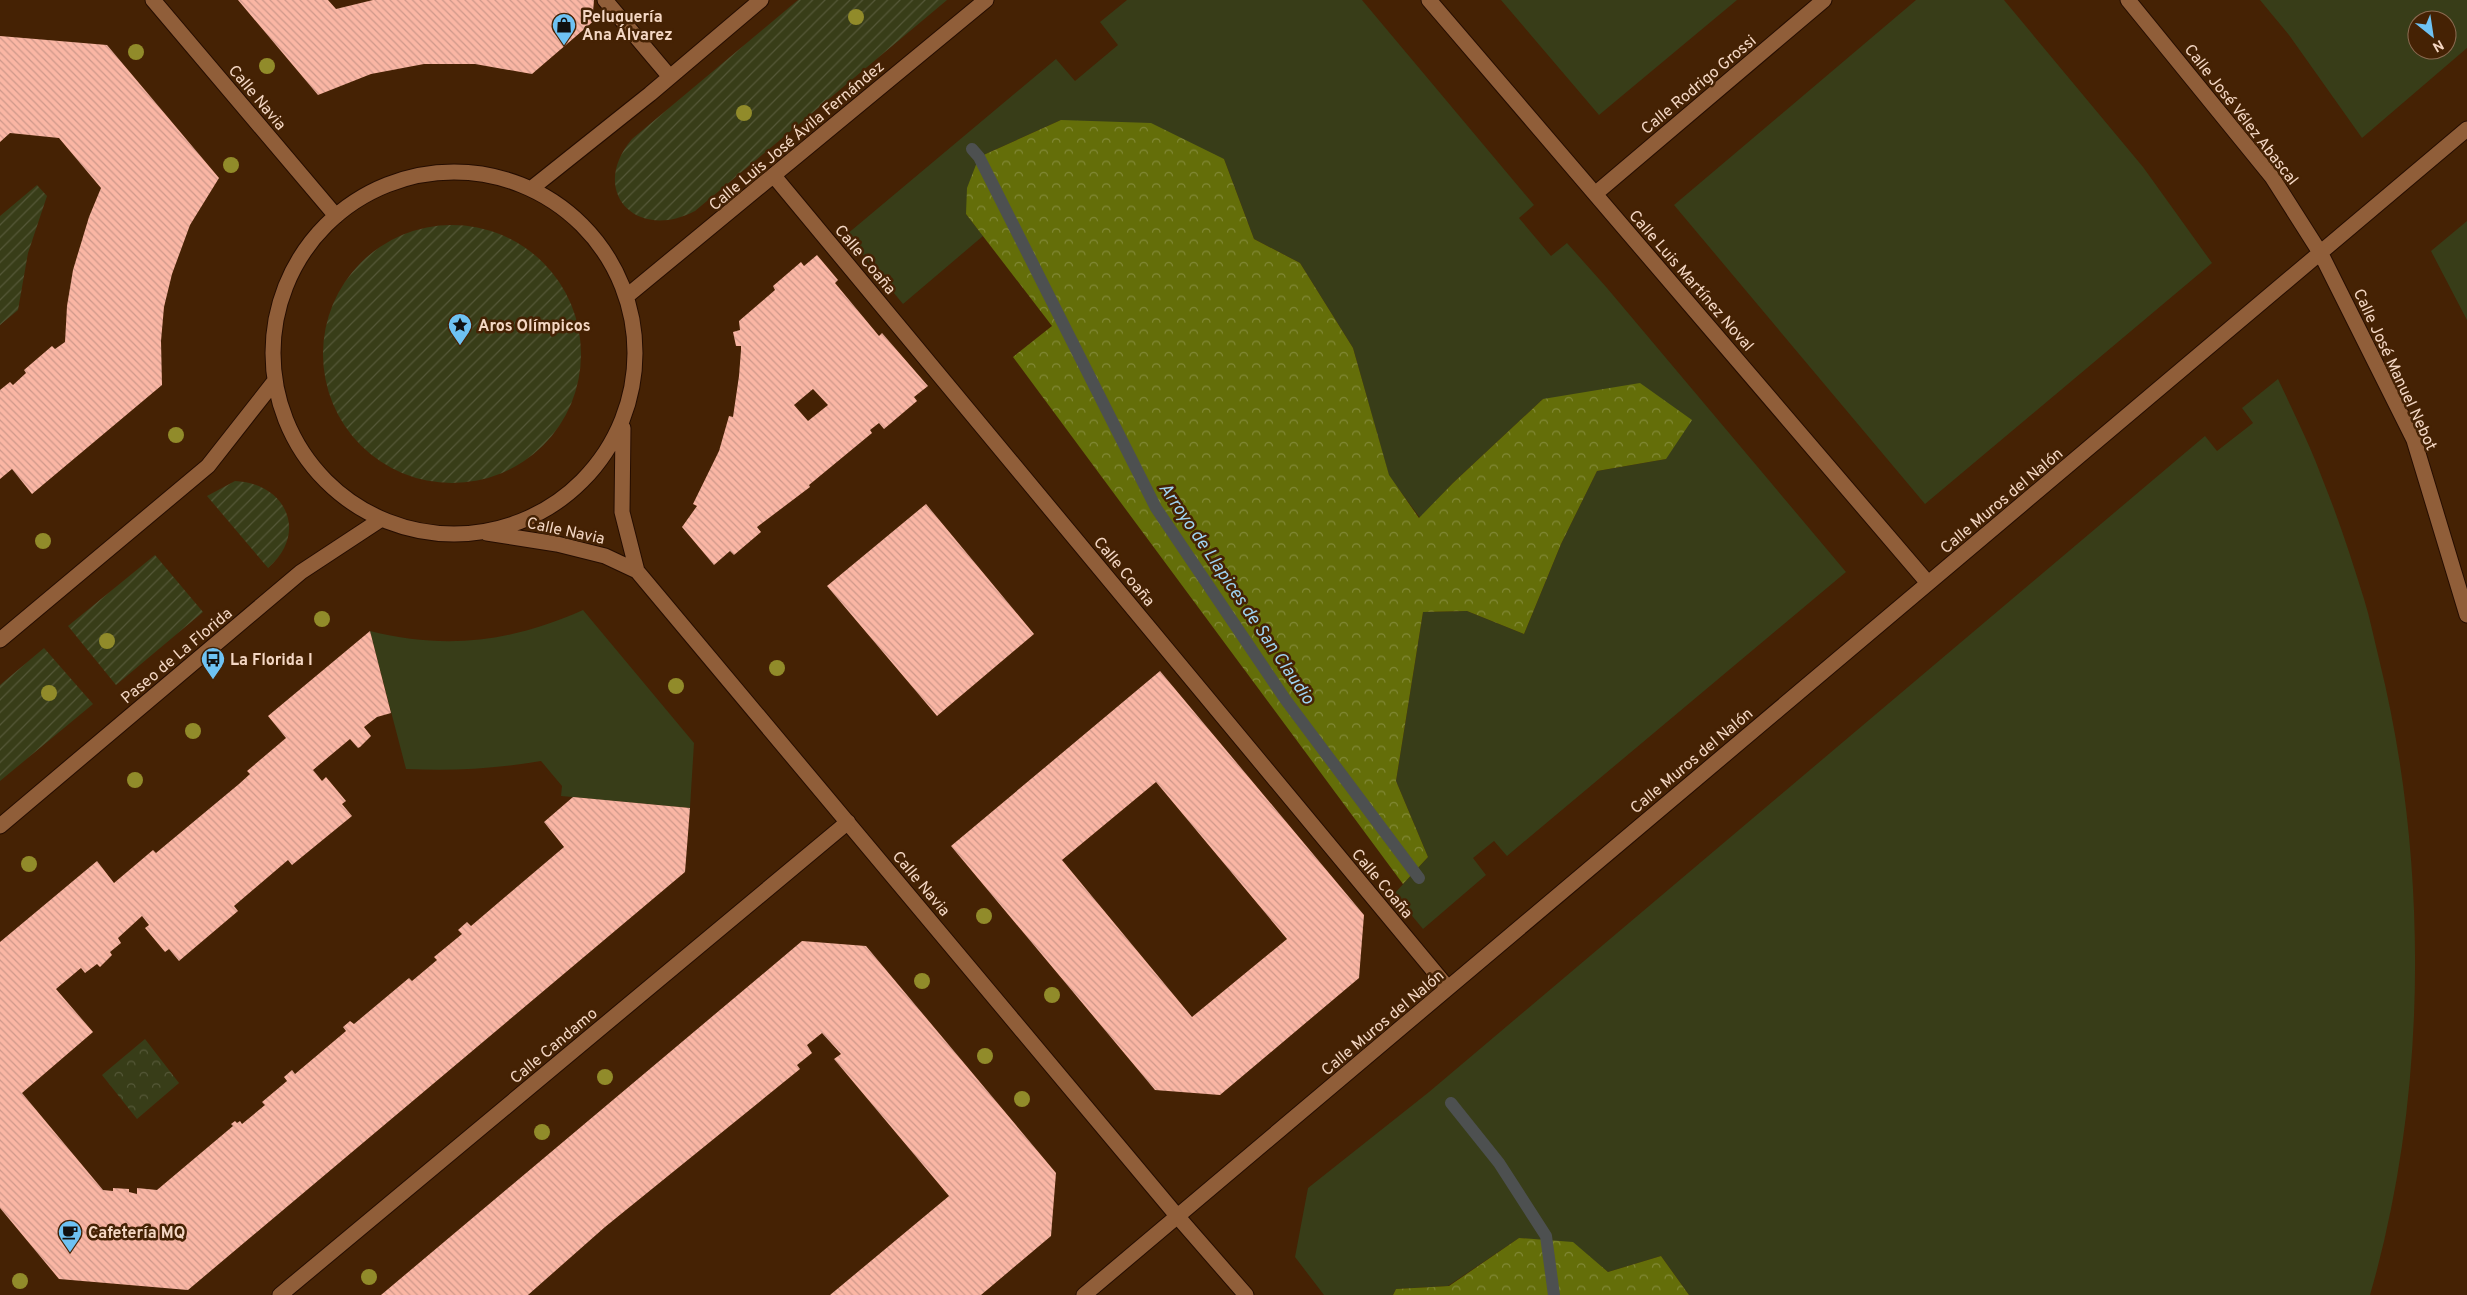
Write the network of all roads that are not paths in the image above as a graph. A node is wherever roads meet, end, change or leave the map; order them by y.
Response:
1 (153, 0) edge
2 (605, 0) edge
3 (761, 0) edge
4 (986, 0) edge
5 (1429, 0) edge
6 (1824, 0) edge
7 (2128, 0) edge
8 (670, 77) junction
9 (2467, 129) edge
10 (774, 176) junction
11 (532, 188) junction
12 (1595, 194) junction
13 (336, 216) junction
14 (2321, 254) junction
15 (628, 296) junction
16 (274, 382) junction
17 (623, 428) junction
18 (380, 520) junction
19 (484, 532) junction
20 (638, 571) junction
21 (1928, 583) junction
22 (2467, 616) edge
23 (0, 640) edge
24 (848, 822) junction
25 (0, 826) edge
26 (1448, 988) junction
27 (1178, 1217) junction
28 (280, 1295) edge
29 (1084, 1295) edge
30 (1246, 1295) edge

1 - 13 street, Calle Navia
2 - 8 street
3 - 8 street
4 - 10 street, Calle Luis José Ávila Fernández
5 - 12 street, Calle Luis Martínez Noval
6 - 12 street, Calle Rodrigo Grossi
7 - 14 street, Calle José Vélez Abascal
8 - 11 street
9 - 14 street, Calle Muros del Nalón
10 - 15 street, Calle Luis José Ávila Fernández
10 - 26 street, Calle Coaña
11 - 13 street
11 - 15 street
12 - 21 street, Calle Luis Martínez Noval
13 - 16 street
14 - 21 street, Calle Muros del Nalón
14 - 22 street, Calle José Manuel Nebot
15 - 17 street
16 - 18 street
16 - 23 street
17 - 19 street
17 - 20 street, Calle Navia
18 - 19 street
18 - 25 street, Paseo de La Florida
19 - 20 street, Calle Navia
20 - 24 street, Calle Navia
21 - 26 street, Calle Muros del Nalón
24 - 27 street, Calle Navia
24 - 28 street, Calle Candamo
26 - 27 street, Calle Muros del Nalón
27 - 29 street, Calle Muros del Nalón
27 - 30 street, Calle Navia

